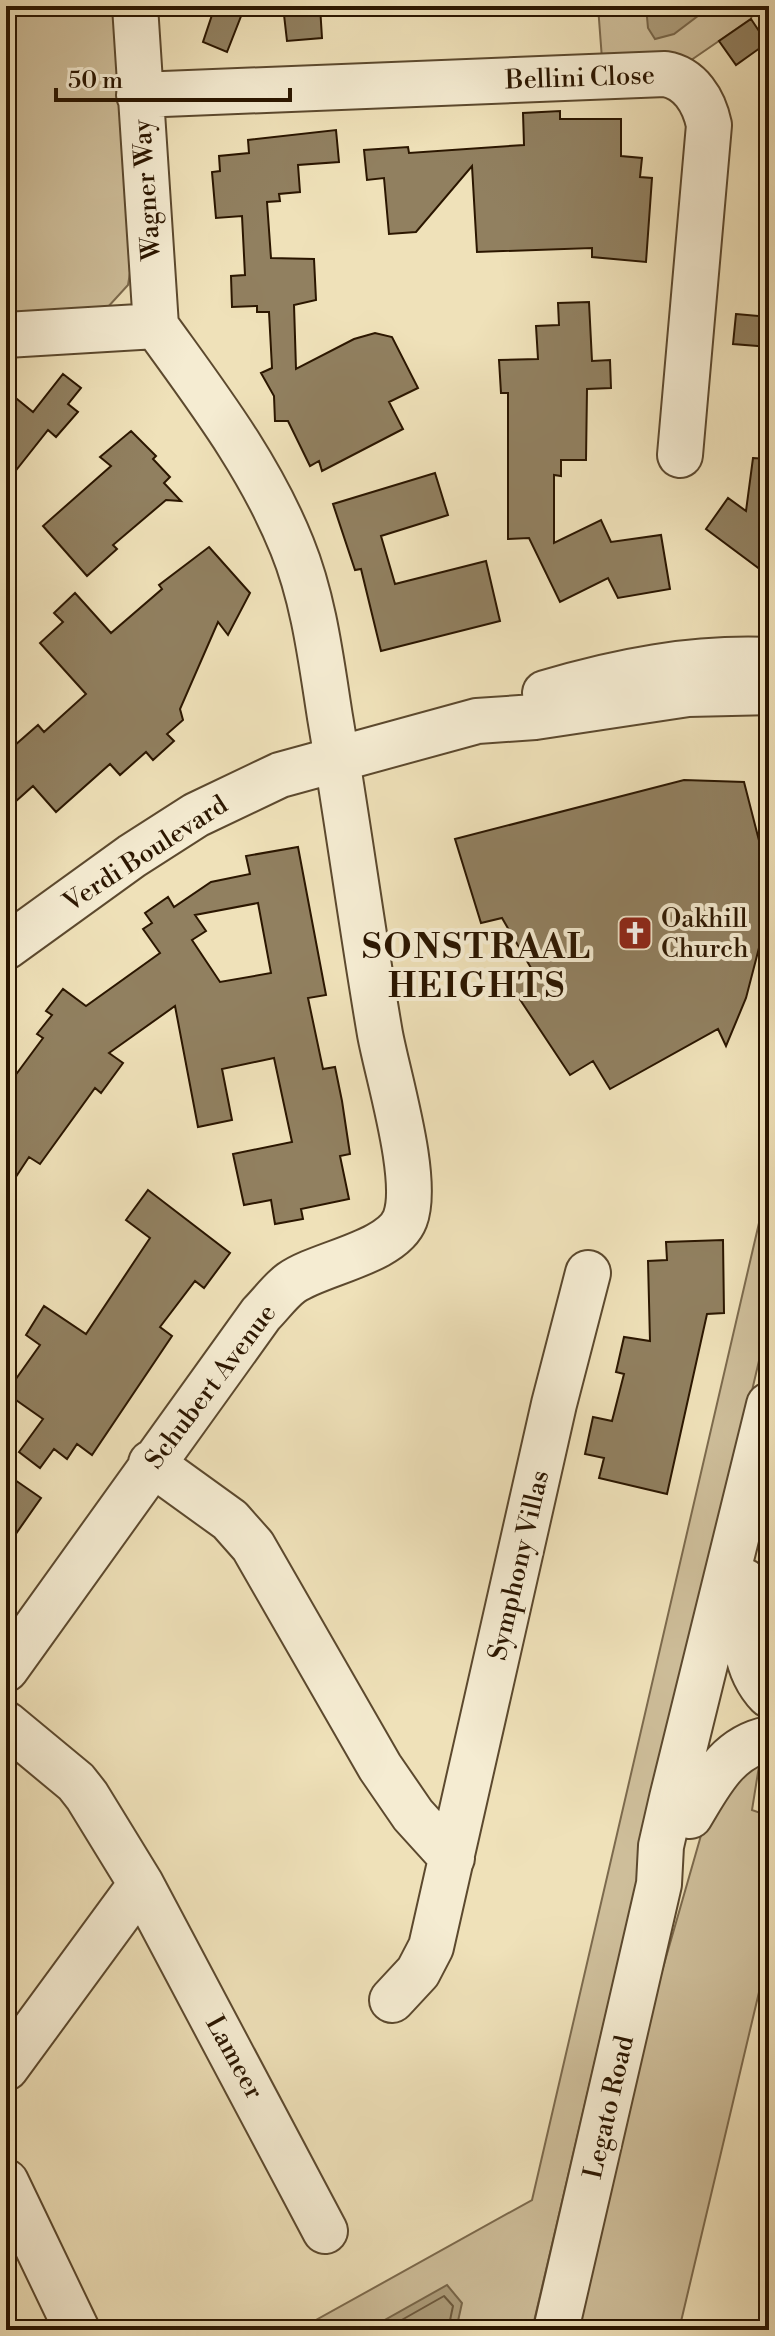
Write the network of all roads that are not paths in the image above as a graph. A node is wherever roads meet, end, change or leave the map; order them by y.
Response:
1 (135, 6) edge
2 (139, 95) junction
3 (156, 326) junction
4 (6, 335) edge
5 (680, 455) dead end
6 (769, 660) edge
7 (769, 692) edge
8 (477, 721) junction
9 (337, 757) junction
10 (6, 947) edge
11 (588, 1273) dead end
12 (769, 1405) edge
13 (755, 1459) junction
14 (151, 1463) junction
15 (744, 1581) junction
16 (6, 1669) edge
17 (769, 1695) edge
18 (6, 1724) edge
19 (769, 1739) edge
20 (690, 1816) junction
21 (452, 1858) junction
22 (141, 1884) junction
23 (659, 1884) junction
24 (392, 2000) dead end
25 (6, 2068) edge
26 (6, 2182) edge
27 (325, 2231) dead end
28 (77, 2330) edge
29 (556, 2330) edge

1 - 2 street, Wagner Way
2 - 3 street, Wagner Way
2 - 5 street, Bellini Close
3 - 4 street
3 - 9 street, Schubert Avenue
6 - 8 street, Verdi Boulevard
7 - 8 street, Verdi Boulevard
8 - 9 street, Verdi Boulevard
9 - 10 street, Verdi Boulevard
9 - 14 street, Schubert Avenue
11 - 21 street, Symphony Villas
12 - 13 street, Legato Road
13 - 15 street, Legato Road
13 - 23 street, Legato Road
14 - 16 street, Schubert Avenue
14 - 21 street
15 - 17 street
15 - 20 street, Legato Road
18 - 22 street, Lameer
19 - 20 street
20 - 23 street, Legato Road
21 - 24 street, Symphony Villas
22 - 25 street
22 - 27 street, Lameer
23 - 29 street, Legato Road
26 - 28 street

